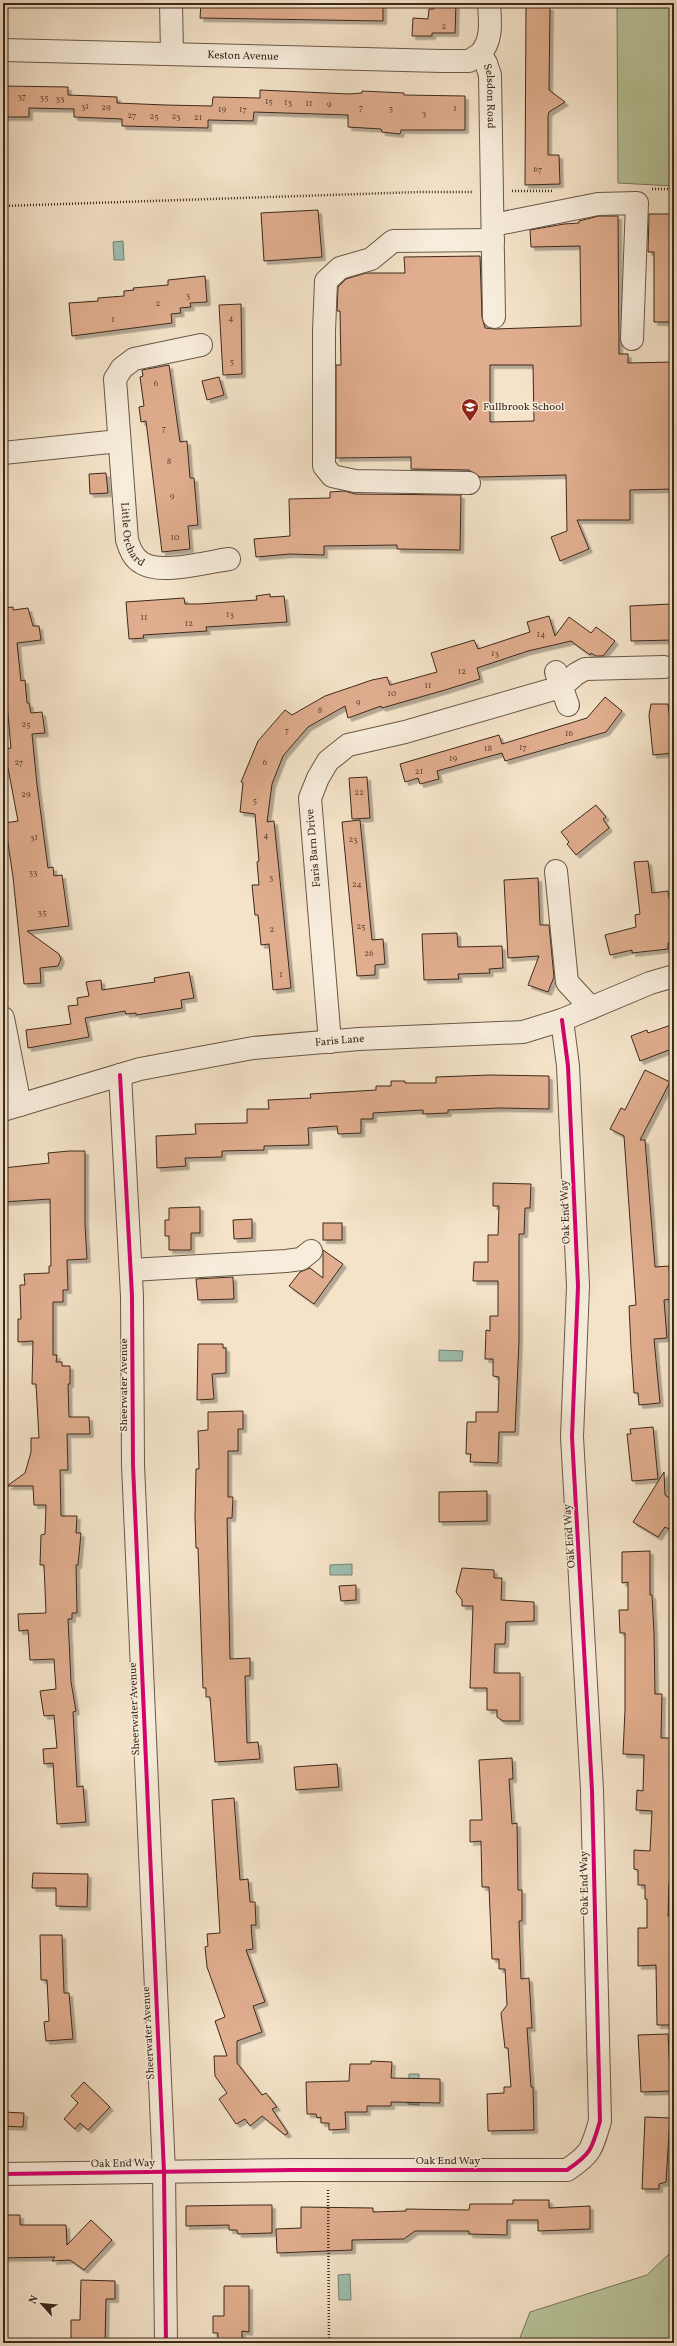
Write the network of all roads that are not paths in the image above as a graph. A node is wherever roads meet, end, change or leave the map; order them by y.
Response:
1 (171, 3) edge
2 (489, 3) edge
3 (3, 50) edge
4 (172, 53) junction
5 (480, 54) junction
6 (493, 232) junction
7 (494, 317) dead end
8 (632, 338) dead end
9 (202, 345) dead end
10 (119, 441) junction
11 (3, 453) edge
12 (469, 483) dead end
13 (229, 560) dead end
14 (664, 667) dead end
15 (556, 871) dead end
16 (674, 976) edge
17 (591, 1008) junction
18 (3, 1018) edge
19 (562, 1020) junction
20 (330, 1042) junction
21 (120, 1075) junction
22 (11, 1107) edge
23 (311, 1251) dead end
24 (131, 1270) junction
25 (164, 2172) junction
26 (3, 2174) edge
27 (166, 2343) edge

1 - 4 street
2 - 5 street, Selsdon Road
3 - 4 street, Keston Avenue
4 - 5 street, Keston Avenue
5 - 6 street, Selsdon Road
6 - 7 street, Selsdon Road
6 - 8 street
6 - 12 street
9 - 10 street, Little Orchard
10 - 11 street
10 - 13 street, Little Orchard
14 - 20 street, Faris Barn Drive
15 - 17 street
16 - 17 street, Faris Lane
17 - 19 street, Faris Lane
18 - 22 street
19 - 20 street, Faris Lane
19 - 25 street, Oak End Way
20 - 21 street, Faris Lane
21 - 22 street, Faris Lane
21 - 24 street, Sheerwater Avenue
23 - 24 street
24 - 25 street, Sheerwater Avenue
25 - 26 street, Oak End Way
25 - 27 street, Sheerwater Avenue

